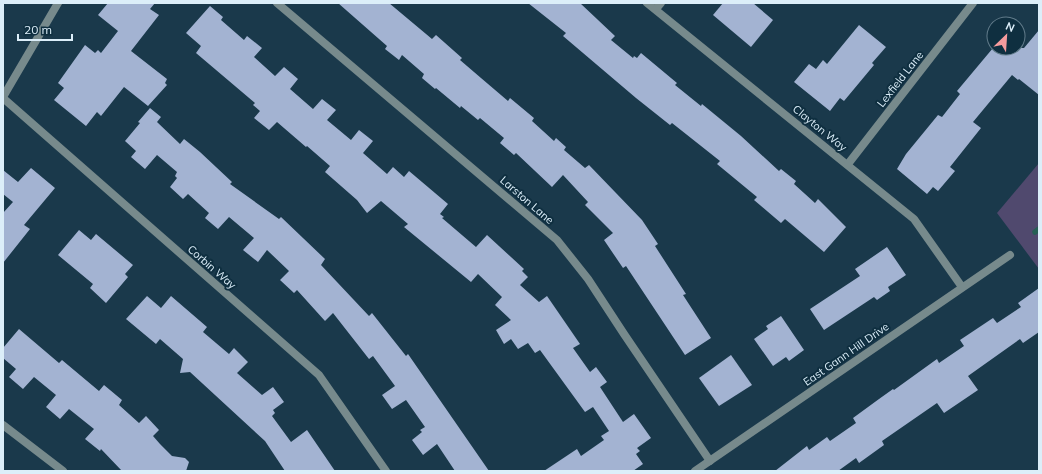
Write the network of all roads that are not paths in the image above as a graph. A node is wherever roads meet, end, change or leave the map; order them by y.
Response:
1 (58, 3) edge
2 (277, 3) edge
3 (648, 3) edge
4 (658, 6) edge
5 (971, 6) edge
6 (3, 98) edge
7 (848, 164) junction
8 (1010, 255) dead end
9 (962, 287) junction
10 (3, 424) edge
11 (710, 461) junction
12 (63, 471) edge
13 (386, 471) edge
14 (695, 471) edge

1 - 6 street
2 - 11 street, Larston Lane
3 - 4 street, Clayton Way
4 - 7 street, Clayton Way
5 - 7 street, Lexfield Lane
6 - 13 street, Corbin Way
7 - 9 street, Clayton Way
8 - 9 street, East Gann Hill Drive
9 - 11 street, East Gann Hill Drive
10 - 12 street
11 - 14 street, East Gann Hill Drive

